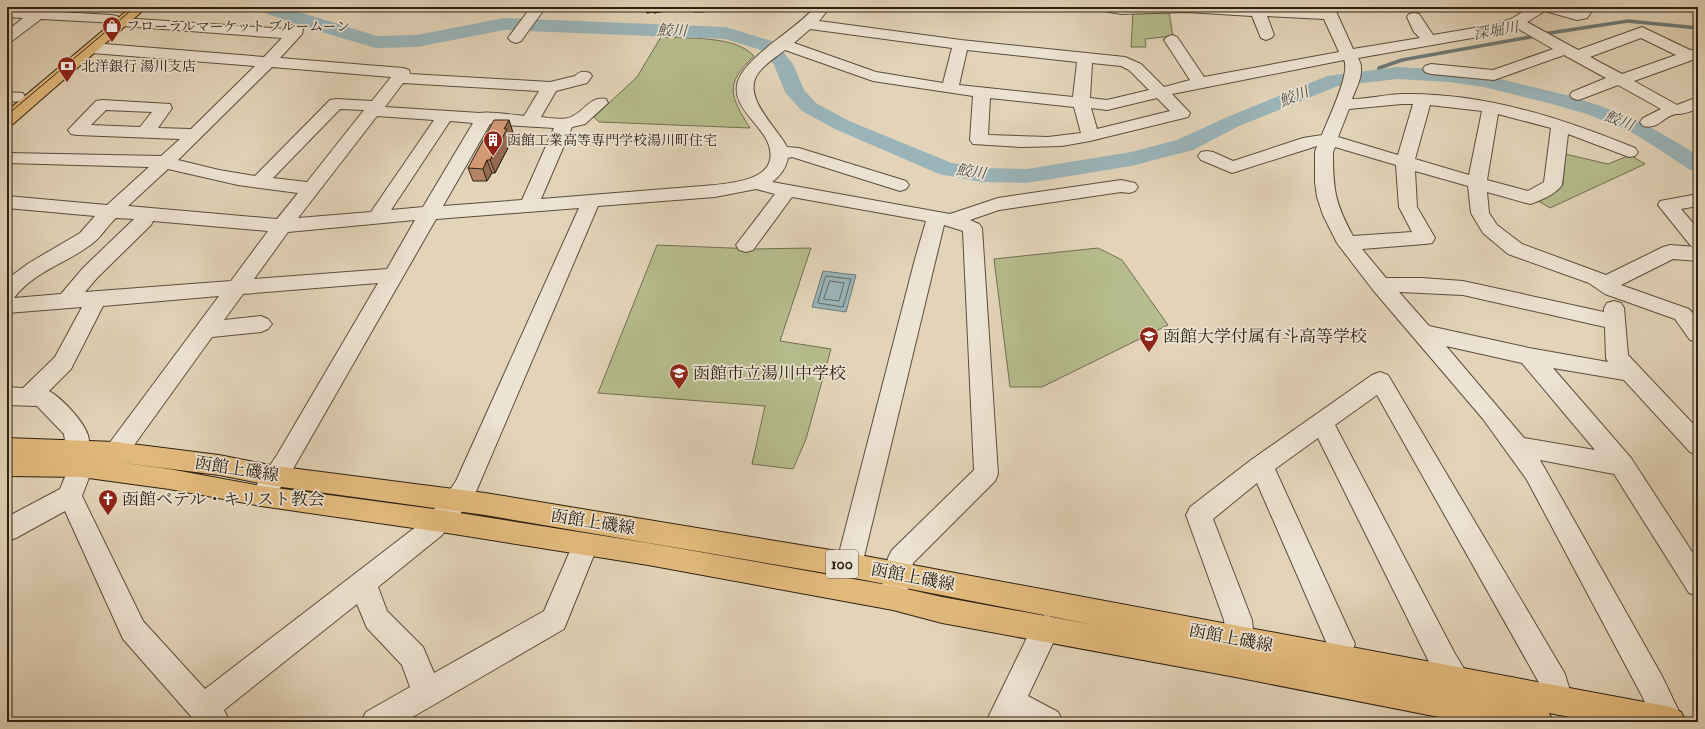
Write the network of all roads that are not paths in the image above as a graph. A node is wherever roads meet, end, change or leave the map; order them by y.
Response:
1 (140, 7) edge
2 (823, 7) edge
3 (1104, 7) edge
4 (1541, 7) edge
5 (1548, 7) edge
6 (1588, 7) edge
7 (536, 10) edge
8 (1329, 11) edge
9 (1258, 12) junction
10 (7, 13) edge
11 (37, 15) junction
12 (120, 16) edge
13 (1414, 17) dead end
14 (1516, 22) junction
15 (807, 24) junction
16 (519, 34) dead end
17 (1266, 35) dead end
18 (1426, 35) dead end
19 (7, 38) edge
20 (1172, 40) dead end
21 (782, 45) junction
22 (961, 46) junction
23 (92, 48) junction
24 (1571, 53) junction
25 (1694, 54) edge
26 (1085, 58) junction
27 (1352, 60) junction
28 (268, 62) junction
29 (1432, 69) dead end
30 (584, 76) dead end
31 (399, 78) junction
32 (1620, 80) junction
33 (1200, 83) junction
34 (550, 87) junction
35 (950, 88) junction
36 (118, 89) dead end
37 (165, 91) dead end
38 (982, 92) junction
39 (1161, 92) junction
40 (1578, 95) dead end
41 (1345, 96) junction
42 (10, 100) edge
43 (1423, 100) junction
44 (1698, 102) edge
45 (600, 103) dead end
46 (1081, 103) junction
47 (102, 105) junction
48 (151, 107) junction
49 (1491, 107) junction
50 (375, 108) junction
51 (1673, 109) junction
52 (446, 115) junction
53 (485, 117) junction
54 (7, 120) edge
55 (530, 121) junction
56 (1649, 122) dead end
57 (565, 124) junction
58 (1560, 125) junction
59 (118, 131) junction
60 (145, 132) junction
61 (195, 134) junction
62 (1090, 136) junction
63 (1328, 140) junction
64 (1630, 152) dead end
65 (780, 153) junction
66 (1207, 156) dead end
67 (7, 158) edge
68 (91, 160) junction
69 (165, 162) junction
70 (1405, 162) junction
71 (259, 182) junction
72 (1476, 182) junction
73 (756, 183) junction
74 (900, 185) dead end
75 (1130, 187) dead end
76 (312, 188) junction
77 (787, 190) junction
78 (531, 199) dead end
79 (1698, 200) edge
80 (590, 201) junction
81 (7, 202) edge
82 (111, 212) junction
83 (380, 212) dead end
84 (430, 213) junction
85 (944, 219) junction
86 (144, 220) dead end
87 (283, 226) junction
88 (1698, 241) edge
89 (1347, 242) junction
90 (746, 245) dead end
91 (1698, 254) edge
92 (394, 275) junction
93 (1380, 286) junction
94 (1609, 286) junction
95 (236, 288) junction
96 (7, 293) edge
97 (97, 298) junction
98 (68, 301) junction
99 (7, 306) edge
100 (1615, 322) junction
101 (261, 324) dead end
102 (205, 330) junction
103 (1423, 333) junction
104 (1698, 334) edge
105 (1529, 356) junction
106 (1631, 372) junction
107 (7, 396) edge
108 (29, 396) junction
109 (1320, 424) junction
110 (1698, 445) edge
111 (1517, 446) junction
112 (7, 448) edge
113 (116, 452) junction
114 (78, 458) junction
115 (1622, 465) junction
116 (7, 466) edge
117 (1260, 467) junction
118 (268, 486) junction
119 (70, 496) junction
120 (457, 500) junction
121 (441, 521) junction
122 (7, 530) edge
123 (585, 545) junction
124 (849, 565) junction
125 (363, 584) junction
126 (1698, 584) edge
127 (895, 587) junction
128 (1046, 628) junction
129 (1240, 640) junction
130 (1341, 644) dead end
131 (1454, 680) junction
132 (427, 693) junction
133 (1559, 701) junction
134 (1006, 712) edge
135 (209, 715) edge
136 (1472, 716) edge
137 (376, 722) edge
138 (1048, 722) edge
139 (1538, 722) edge
140 (1670, 722) edge

1 - 12 main road
2 - 15 street
3 - 9 street
4 - 14 street
5 - 6 street
7 - 16 street
8 - 9 street
8 - 27 street
9 - 17 street
10 - 11 street
11 - 12 street
11 - 19 street
12 - 23 main road
12 - 28 street
12 - 42 main road
13 - 18 street
14 - 24 street
14 - 27 street
15 - 21 street
15 - 22 street
20 - 33 street
21 - 35 street
21 - 65 street
22 - 26 street
22 - 35 street
23 - 28 street
23 - 54 main road
24 - 25 street
24 - 29 street
24 - 32 street
25 - 32 street
26 - 39 street
26 - 46 street
27 - 33 street
27 - 41 street
28 - 31 street
28 - 61 street
30 - 34 street
31 - 34 street
31 - 50 street
32 - 40 street
32 - 51 street
33 - 39 street
34 - 55 street
35 - 38 street
36 - 47 street
37 - 48 street
38 - 46 street
38 - 62 street
39 - 46 street
39 - 62 street
41 - 43 street
41 - 63 street
43 - 49 street
43 - 70 street
44 - 51 street
45 - 57 street
46 - 62 street
47 - 48 street
47 - 59 street
48 - 60 street
49 - 58 street
49 - 72 street
50 - 52 street
50 - 71 street
50 - 76 street
51 - 56 street
52 - 53 street
52 - 83 street
53 - 55 street
53 - 84 street
55 - 57 street
57 - 78 street
58 - 64 street
58 - 72 street
59 - 60 street
59 - 68 street
60 - 61 street
61 - 69 street
63 - 66 street
63 - 70 street
63 - 89 street
65 - 73 street
65 - 74 street
67 - 68 street
68 - 69 street
69 - 71 street
69 - 82 street
70 - 72 street
70 - 89 street
71 - 76 street
72 - 94 street
73 - 77 street
73 - 80 street
75 - 85 street
76 - 87 street
77 - 85 street
77 - 90 street
79 - 88 street
80 - 84 street
80 - 120 street
81 - 82 street
82 - 87 street
82 - 96 street
84 - 87 street
84 - 92 street
85 - 124 street
85 - 127 street
86 - 98 street
87 - 95 street
89 - 93 street
91 - 94 street
92 - 95 street
92 - 118 street
93 - 100 street
93 - 103 street
94 - 100 street
94 - 104 street
95 - 97 street
95 - 102 street
97 - 98 street
97 - 108 street
98 - 99 street
100 - 106 street
101 - 102 street
102 - 113 street
103 - 105 street
103 - 111 street
105 - 106 street
105 - 115 street
106 - 110 street
107 - 108 street
108 - 114 street
109 - 117 street
109 - 131 street
109 - 133 street
111 - 115 street
111 - 140 street
112 - 114 main road, 函館上磯線 / 100
113 - 114 main road, 函館上磯線 / 100
113 - 118 main road, 函館上磯線 / 100
114 - 116 main road, 函館上磯線 / 100
114 - 118 main road, 函館上磯線 / 100
114 - 119 street
115 - 126 street
117 - 129 street
117 - 130 street
118 - 120 main road, 函館上磯線 / 100
118 - 121 main road, 函館上磯線 / 100
119 - 122 street
119 - 135 street
120 - 121 street
120 - 124 main road, 函館上磯線 / 100
121 - 123 main road, 函館上磯線 / 100
121 - 125 street
123 - 127 main road, 函館上磯線 / 100
123 - 132 street
124 - 127 main road, 函館上磯線 / 100
125 - 132 street
125 - 135 street
127 - 128 main road, 函館上磯線 / 100
127 - 129 main road, 函館上磯線 / 100
128 - 134 street
128 - 136 main road, 函館上磯線 / 100
129 - 131 main road, 函館上磯線 / 100
131 - 133 main road, 函館上磯線 / 100
131 - 136 street
132 - 137 street
133 - 140 main road, 函館上磯線 / 100
134 - 138 street
136 - 139 main road, 函館上磯線 / 100

